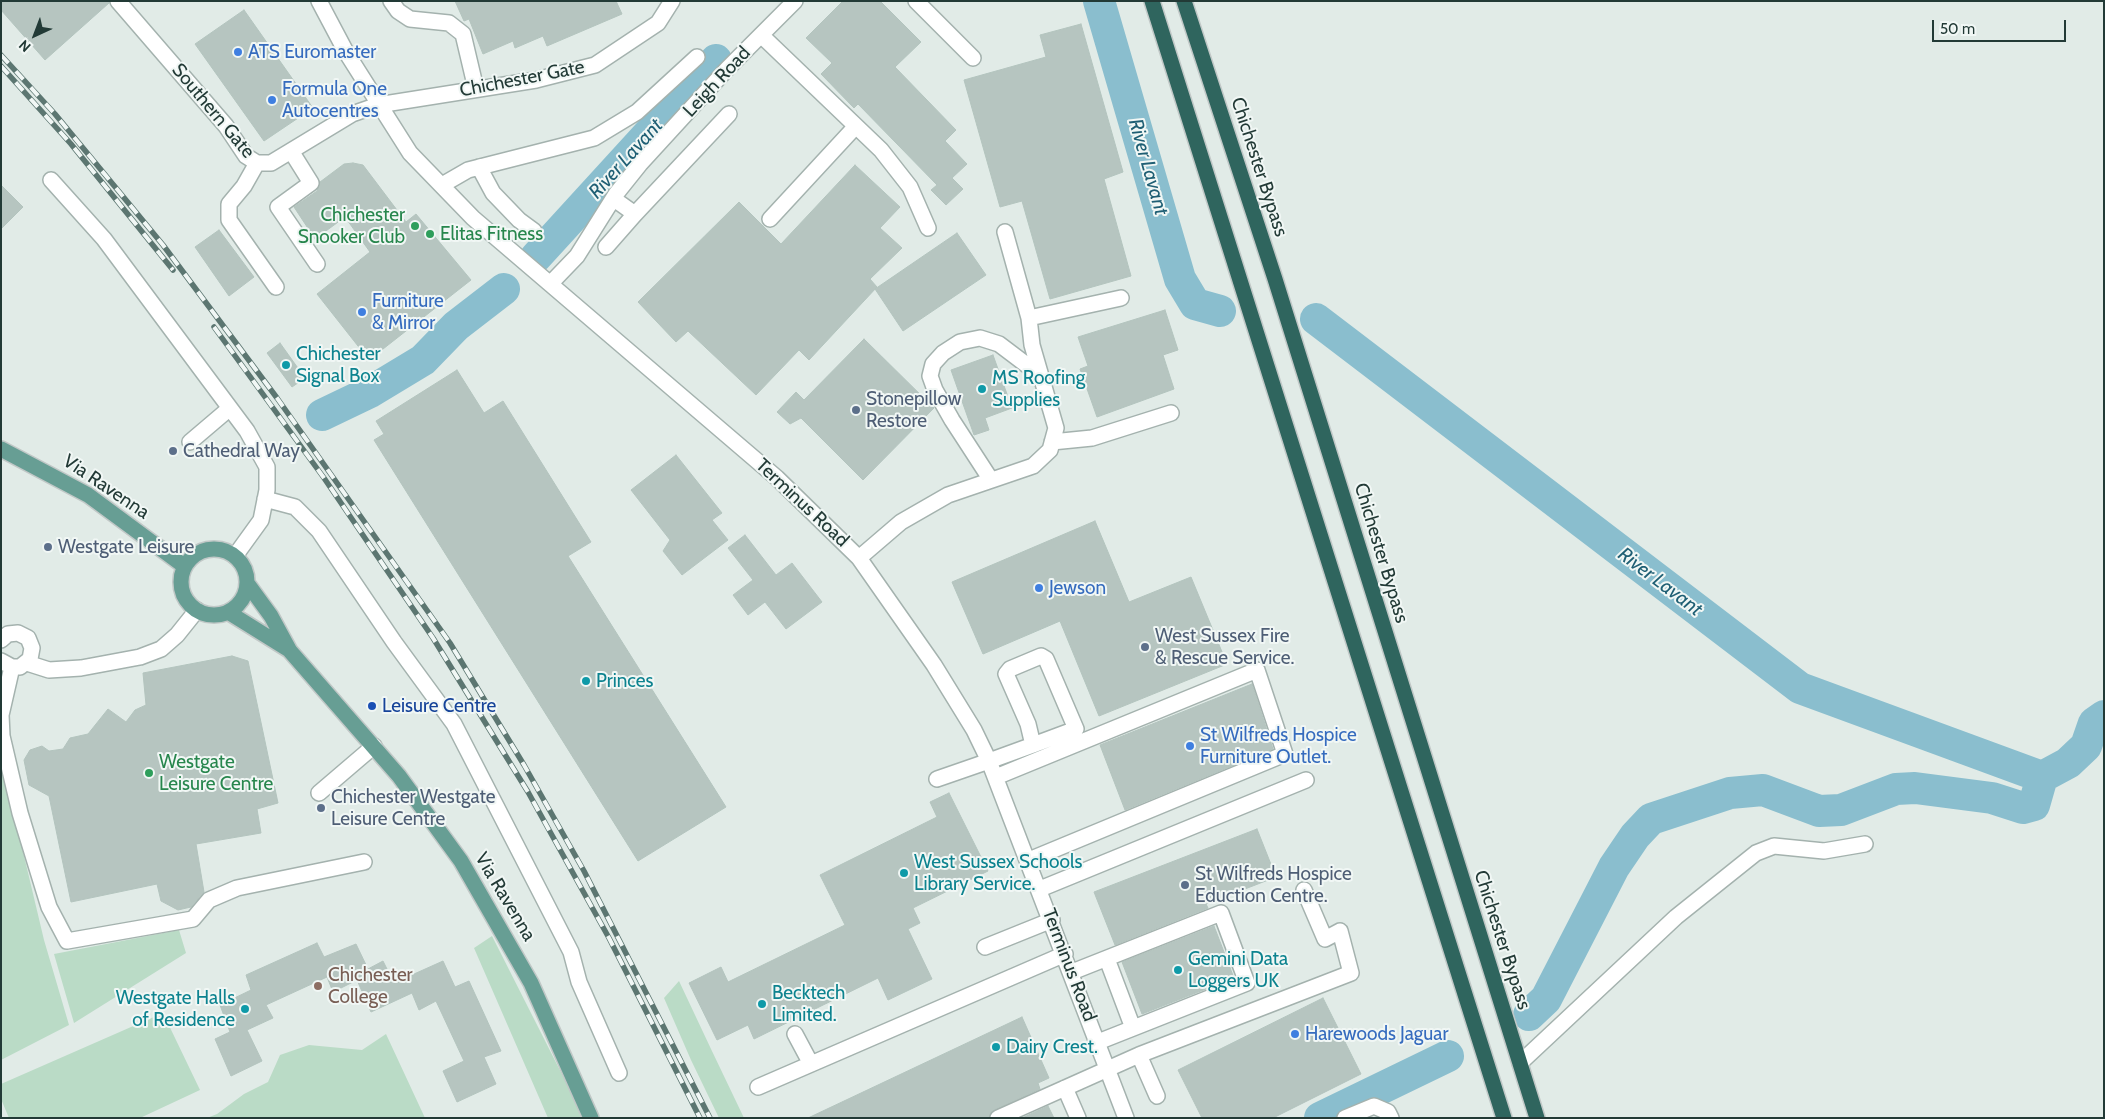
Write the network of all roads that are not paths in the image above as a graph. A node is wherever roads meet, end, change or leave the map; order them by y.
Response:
1 (118, 1) edge
2 (319, 1) edge
3 (391, 1) edge
4 (672, 1) edge
5 (795, 1) edge
6 (916, 1) edge
7 (1152, 1) edge
8 (1184, 1) edge
9 (1189, 1) edge
10 (1192, 26) junction
11 (762, 35) junction
12 (697, 57) dead end
13 (974, 58) dead end
14 (476, 88) junction
15 (378, 105) junction
16 (729, 114) dead end
17 (856, 126) junction
18 (291, 151) junction
19 (257, 163) junction
20 (479, 167) junction
21 (51, 180) dead end
22 (442, 185) junction
23 (614, 199) junction
24 (635, 214) junction
25 (770, 219) dead end
26 (928, 228) dead end
27 (534, 231) dead end
28 (1005, 232) dead end
29 (606, 247) dead end
30 (317, 264) dead end
31 (551, 283) junction
32 (276, 287) dead end
33 (1121, 298) dead end
34 (1029, 318) junction
35 (1040, 375) junction
36 (230, 408) junction
37 (1171, 413) dead end
38 (190, 442) dead end
39 (1052, 442) junction
40 (1, 449) edge
41 (991, 480) junction
42 (265, 499) junction
43 (235, 556) junction
44 (860, 558) junction
45 (184, 566) junction
46 (247, 583) junction
47 (197, 610) junction
48 (228, 612) junction
49 (2, 638) edge
50 (290, 651) junction
51 (27, 663) junction
52 (6, 664) edge
53 (1033, 745) junction
54 (374, 746) junction
55 (989, 761) junction
56 (996, 777) junction
57 (937, 779) dead end
58 (1306, 780) dead end
59 (319, 793) dead end
60 (1864, 844) dead end
61 (1029, 860) junction
62 (364, 862) dead end
63 (1040, 889) junction
64 (1304, 890) dead end
65 (1052, 920) junction
66 (985, 947) dead end
67 (1065, 954) junction
68 (1107, 959) junction
69 (1072, 972) junction
70 (1133, 1028) junction
71 (795, 1034) dead end
72 (1098, 1042) junction
73 (1139, 1055) junction
74 (1520, 1063) junction
75 (810, 1064) junction
76 (1108, 1068) junction
77 (619, 1073) dead end
78 (758, 1087) dead end
79 (1065, 1088) junction
80 (1157, 1096) dead end
81 (591, 1118) edge
82 (998, 1118) edge
83 (1078, 1118) edge
84 (1126, 1118) edge
85 (1345, 1118) edge
86 (1391, 1118) edge
87 (1504, 1118) edge
88 (1537, 1118) edge

1 - 19 street, Southern Gate
2 - 15 street, Terminus Road
3 - 14 street
4 - 14 street, Chichester Gate
5 - 11 street, Leigh Road
6 - 13 street
7 - 87 highway
8 - 10 highway, Chichester Bypass
9 - 10 street
10 - 74 highway, Chichester Bypass
11 - 17 street
11 - 23 street, Leigh Road
12 - 20 street
14 - 15 street, Chichester Gate
15 - 18 street, Southern Gate
15 - 22 street, Terminus Road
16 - 24 street
17 - 25 street
17 - 26 street
18 - 19 street, Southern Gate
18 - 30 street
19 - 32 street
20 - 22 street
20 - 27 street
21 - 36 street
22 - 31 street, Terminus Road
23 - 24 street
23 - 31 street, Leigh Road
24 - 29 street
28 - 34 street
31 - 44 street, Terminus Road
33 - 34 street
34 - 35 street
35 - 39 street
35 - 41 street
36 - 38 street
36 - 42 street
37 - 39 street
39 - 41 street
40 - 45 main road, Via Ravenna
41 - 44 street
42 - 43 street
42 - 77 street
43 - 45 main road
43 - 46 main road
44 - 55 street, Terminus Road
45 - 47 main road
46 - 48 main road
46 - 50 main road, Via Ravenna
47 - 48 main road
47 - 51 street
48 - 50 main road, Via Ravenna
49 - 51 street
50 - 54 main road, Via Ravenna
51 - 52 street
52 - 62 street
53 - 53 street
53 - 55 street
54 - 59 street
54 - 81 main road, Via Ravenna
55 - 56 street, Terminus Road
55 - 57 street
56 - 61 street, Terminus Road
56 - 61 street
58 - 63 street
60 - 74 street
61 - 63 street, Terminus Road
63 - 65 street, Terminus Road
64 - 73 street
65 - 66 street
65 - 67 street, Terminus Road
67 - 69 street, Terminus Road
67 - 75 street
68 - 69 street
68 - 70 street
68 - 70 street
69 - 72 street, Terminus Road
70 - 72 street
71 - 75 street
72 - 76 street, Terminus Road
73 - 76 street
73 - 80 street
74 - 88 highway, Chichester Bypass
75 - 78 street
76 - 79 street
76 - 84 street, Terminus Road
79 - 82 street
79 - 83 street
85 - 86 street

